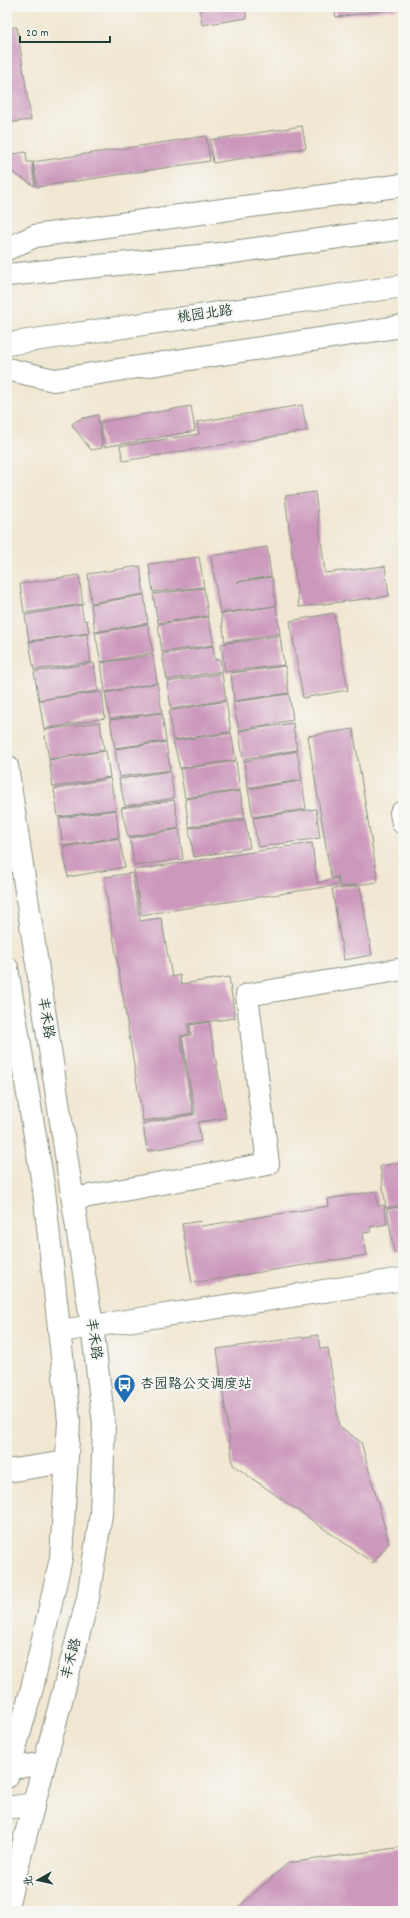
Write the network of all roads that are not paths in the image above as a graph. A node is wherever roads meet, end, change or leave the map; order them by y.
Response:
1 (403, 185) edge
2 (403, 228) edge
3 (7, 249) edge
4 (7, 275) edge
5 (403, 286) edge
6 (403, 326) edge
7 (7, 344) edge
8 (7, 369) edge
9 (7, 766) edge
10 (403, 813) edge
11 (403, 823) edge
12 (7, 968) edge
13 (403, 970) edge
14 (73, 1199) junction
15 (403, 1279) edge
16 (92, 1326) junction
17 (60, 1331) junction
18 (66, 1462) junction
19 (7, 1471) edge
20 (44, 1763) junction
21 (8, 1772) edge
22 (34, 1804) junction
23 (7, 1808) edge
24 (7, 1906) edge

1 - 3 main road
2 - 4 main road
5 - 7 main road, 桃园北路
6 - 8 main road
9 - 14 main road, 丰禾路
10 - 11 main road
12 - 17 main road, 丰禾路
13 - 14 main road
14 - 16 main road, 丰禾路
15 - 16 main road
16 - 17 main road
16 - 20 main road, 丰禾路
17 - 18 main road, 丰禾路
18 - 19 main road
18 - 21 main road, 丰禾路
20 - 21 main road
20 - 22 main road, 丰禾路
22 - 23 main road
22 - 24 main road, 丰禾路

